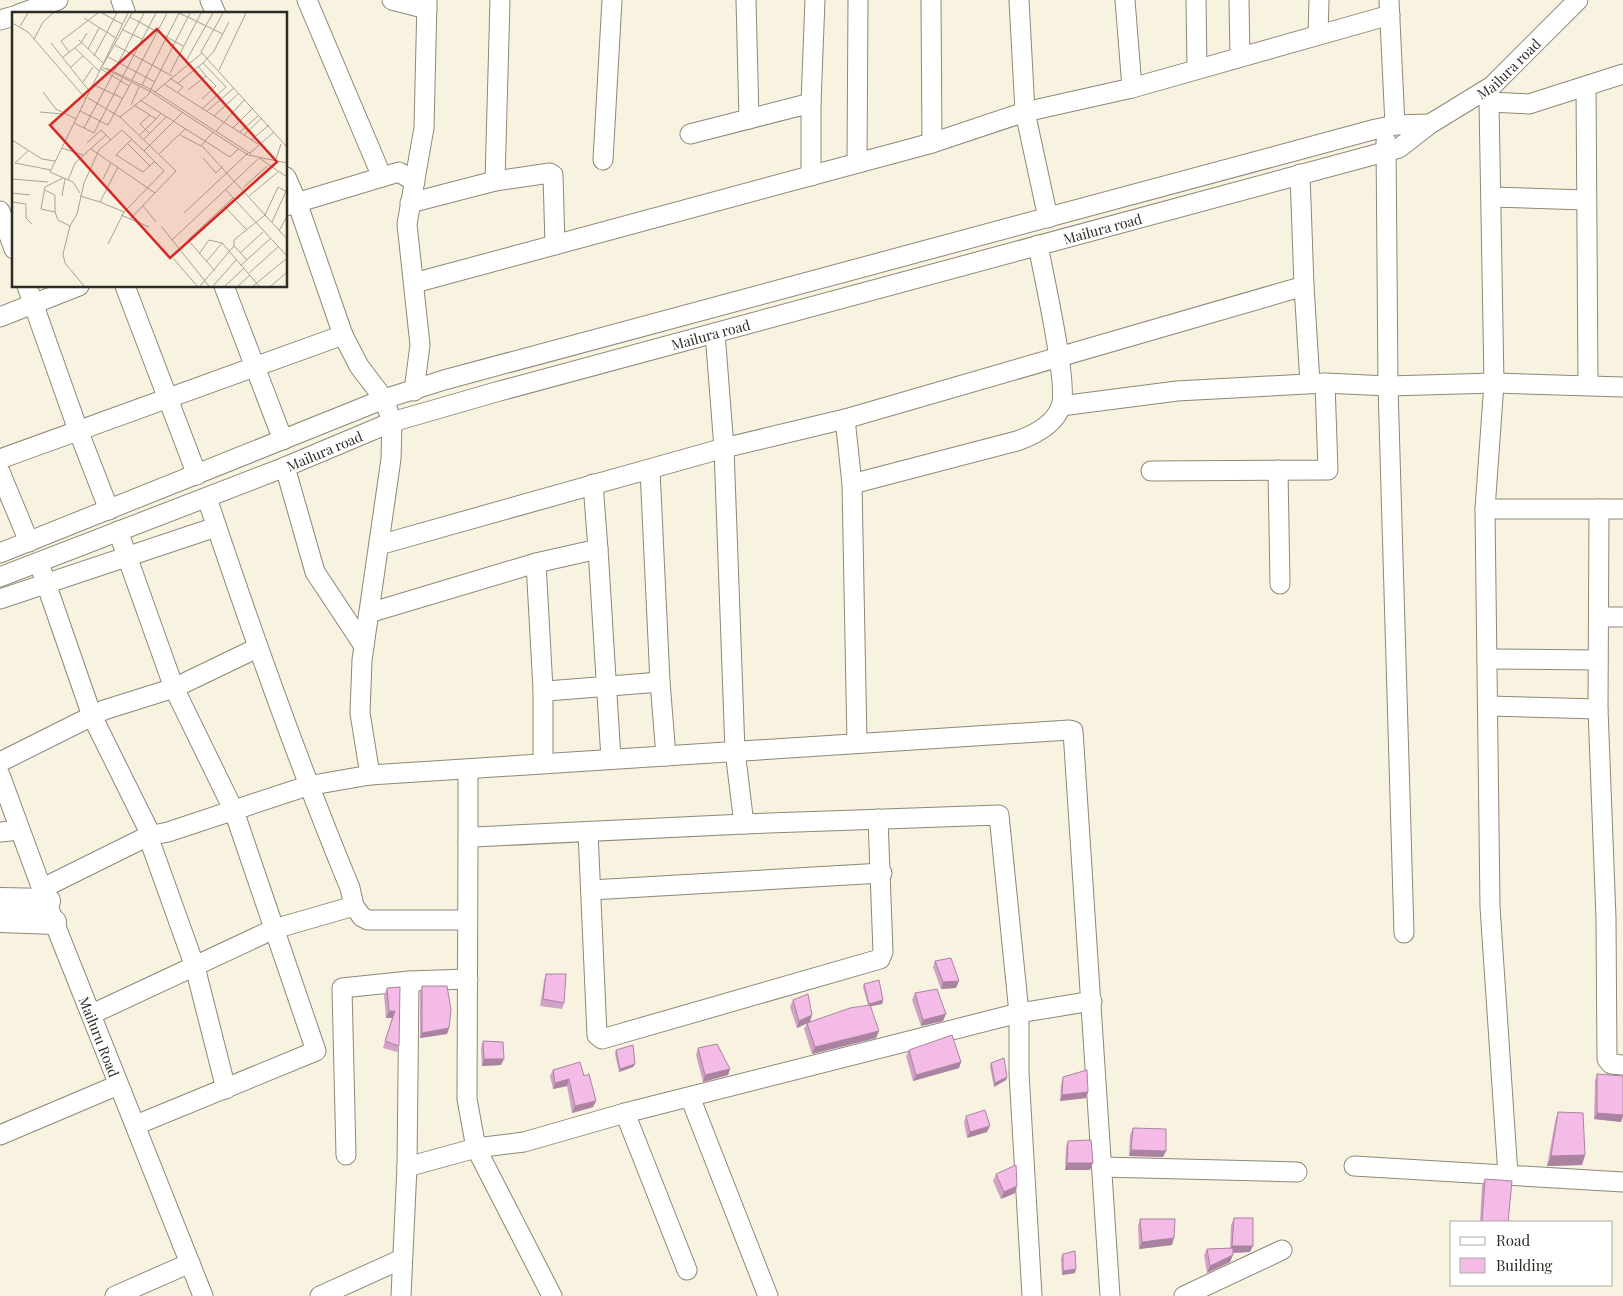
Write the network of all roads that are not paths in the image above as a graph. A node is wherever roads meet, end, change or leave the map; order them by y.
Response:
1 (58, 0) edge
2 (121, 0) edge
3 (210, 0) edge
4 (307, 0) edge
5 (392, 0) edge
6 (500, 0) edge
7 (612, 0) edge
8 (746, 0) edge
9 (815, 0) edge
10 (858, 0) edge
11 (931, 0) edge
12 (1019, 0) edge
13 (1125, 0) edge
14 (1196, 0) edge
15 (1239, 0) edge
16 (1319, 0) edge
17 (1578, 0) edge
18 (427, 4) edge
19 (1389, 8) edge
20 (19, 11) edge
21 (125, 12) edge
22 (215, 12) edge
23 (12, 14) edge
24 (0, 20) edge
25 (1318, 35) junction
26 (1240, 57) junction
27 (1197, 69) junction
28 (1623, 74) edge
29 (1586, 86) junction
30 (1132, 88) junction
31 (1487, 96) junction
32 (811, 103) junction
33 (1025, 112) junction
34 (749, 119) junction
35 (1430, 124) junction
36 (1390, 126) junction
37 (690, 134) dead end
38 (932, 143) junction
39 (1387, 151) junction
40 (603, 160) dead end
41 (857, 163) junction
42 (1300, 174) junction
43 (811, 176) junction
44 (382, 177) junction
45 (494, 181) junction
46 (415, 182) junction
47 (288, 186) edge
48 (1491, 197) junction
49 (1585, 200) junction
50 (410, 203) junction
51 (292, 204) edge
52 (0, 211) edge
53 (1048, 218) junction
54 (12, 244) edge
55 (555, 245) junction
56 (1038, 245) junction
57 (414, 282) junction
58 (1304, 286) junction
59 (28, 288) edge
60 (74, 288) edge
61 (126, 288) edge
62 (225, 288) edge
63 (34, 304) junction
64 (0, 317) edge
65 (715, 332) junction
66 (343, 335) junction
67 (1058, 357) junction
68 (253, 366) junction
69 (1317, 383) junction
70 (1494, 383) junction
71 (1588, 384) junction
72 (1388, 386) junction
73 (1623, 387) edge
74 (414, 390) junction
75 (168, 398) junction
76 (384, 399) junction
77 (1062, 406) junction
78 (845, 419) junction
79 (392, 422) junction
80 (78, 430) junction
81 (283, 440) junction
82 (724, 448) junction
83 (0, 459) edge
84 (285, 467) junction
85 (650, 470) junction
86 (1278, 470) junction
87 (1151, 471) dead end
88 (0, 472) edge
89 (197, 475) junction
90 (593, 484) junction
91 (852, 484) junction
92 (207, 498) junction
93 (1485, 509) junction
94 (1599, 509) junction
95 (1623, 509) edge
96 (109, 510) junction
97 (216, 527) junction
98 (118, 531) junction
99 (29, 542) junction
100 (379, 544) junction
101 (598, 549) junction
102 (0, 553) edge
103 (128, 556) junction
104 (39, 563) junction
105 (536, 563) junction
106 (0, 577) edge
107 (47, 583) junction
108 (1280, 584) dead end
109 (0, 598) edge
110 (369, 613) junction
111 (1599, 617) junction
112 (1623, 617) edge
113 (364, 646) junction
114 (257, 648) junction
115 (1487, 659) junction
116 (1598, 660) junction
117 (660, 682) junction
118 (606, 686) junction
119 (174, 688) junction
120 (542, 689) junction
121 (1489, 706) junction
122 (1598, 709) junction
123 (92, 716) junction
124 (857, 742) junction
125 (735, 751) junction
126 (666, 756) junction
127 (611, 759) junction
128 (0, 762) edge
129 (543, 763) junction
130 (468, 768) junction
131 (0, 775) edge
132 (370, 775) junction
133 (308, 786) junction
134 (234, 811) junction
135 (878, 819) junction
136 (744, 824) junction
137 (20, 830) junction
138 (0, 832) edge
139 (588, 832) junction
140 (148, 836) junction
141 (468, 841) junction
142 (882, 873) junction
143 (591, 890) junction
144 (0, 900) edge
145 (48, 904) junction
146 (354, 906) junction
147 (0, 920) edge
148 (466, 920) junction
149 (274, 929) junction
150 (1404, 933) dead end
151 (195, 967) junction
152 (468, 979) junction
153 (409, 981) junction
154 (1092, 1001) junction
155 (1019, 1013) junction
156 (92, 1014) junction
157 (1623, 1065) edge
158 (118, 1085) junction
159 (226, 1088) junction
160 (690, 1097) junction
161 (625, 1114) junction
162 (136, 1125) junction
163 (8, 1132) edge
164 (0, 1148) edge
165 (476, 1148) junction
166 (346, 1155) dead end
167 (1354, 1166) dead end
168 (407, 1167) junction
169 (1102, 1167) junction
170 (1297, 1172) dead end
171 (1508, 1175) junction
172 (1623, 1182) edge
173 (1282, 1250) dead end
174 (402, 1259) junction
175 (190, 1263) junction
176 (687, 1270) dead end
177 (115, 1296) edge
178 (203, 1296) edge
179 (320, 1296) edge
180 (401, 1296) edge
181 (552, 1296) edge
182 (768, 1296) edge
183 (1032, 1296) edge
184 (1110, 1296) edge
185 (1184, 1296) edge

1 - 20 street
2 - 21 street
3 - 22 street
4 - 44 street
5 - 18 street
6 - 45 street
7 - 40 street
8 - 34 street
9 - 32 street
10 - 41 street
11 - 38 street
12 - 33 street
13 - 30 street
14 - 27 street
15 - 26 street
16 - 25 street
17 - 31 street, Mailura road
18 - 46 street
19 - 25 street
19 - 36 street
23 - 24 street
25 - 26 street
26 - 27 street
27 - 30 street
28 - 29 street
29 - 31 street
29 - 49 street
30 - 33 street
31 - 35 street, Mailura road
31 - 48 street
32 - 34 street
32 - 43 street
33 - 38 street
33 - 53 street
34 - 37 street
35 - 36 street, Mailura road
35 - 39 street, Mailura road
36 - 39 street
36 - 53 street, Mailura road
38 - 41 street
39 - 42 street, Mailura road
39 - 72 street
41 - 43 street
42 - 56 street, Mailura road
42 - 58 street
43 - 55 street
44 - 46 street
44 - 51 street
45 - 50 street
45 - 55 street
46 - 50 street
47 - 51 street
48 - 49 street
48 - 70 street
49 - 71 street
50 - 57 street
51 - 66 street
52 - 54 street
53 - 74 street, Mailura road
55 - 57 street
56 - 65 street, Mailura road
56 - 67 street
57 - 74 street
58 - 67 street
58 - 69 street
59 - 63 street
60 - 63 street
61 - 75 street
62 - 68 street
63 - 64 street
63 - 80 street
65 - 79 street, Mailura road
65 - 82 street
66 - 68 street
66 - 76 street
67 - 77 street
67 - 78 street
68 - 75 street
68 - 81 street
69 - 72 street
69 - 77 street
69 - 86 street
70 - 71 street
70 - 72 street
70 - 93 street
71 - 73 street
72 - 150 street
74 - 76 street, Mailura road
75 - 80 street
75 - 89 street
76 - 79 street
76 - 81 street, Mailura road
77 - 91 street
78 - 82 street
78 - 91 street
79 - 84 street, Mailura road
79 - 100 street
80 - 83 street
80 - 96 street
81 - 89 street, Mailura road
82 - 85 street
82 - 125 street
84 - 92 street, Mailura road
84 - 113 street
85 - 90 street
85 - 117 street
86 - 87 street
86 - 108 street
88 - 99 street
89 - 96 street, Mailura road
90 - 100 street
90 - 101 street
91 - 124 street
92 - 97 street
92 - 98 street, Mailura road
93 - 94 street
93 - 115 street
94 - 95 street
94 - 111 street
96 - 99 street, Mailura road
97 - 103 street
97 - 114 street
98 - 103 street
98 - 104 street, Mailura road
99 - 102 street, Mailura road
100 - 110 street
101 - 105 street
101 - 118 street
103 - 107 street
103 - 119 street
104 - 106 street, Mailura road
104 - 107 street
105 - 110 street
105 - 120 street
107 - 109 street
107 - 123 street
110 - 113 street
111 - 112 street
111 - 116 street
113 - 132 street
114 - 119 street
114 - 133 street
115 - 116 street
115 - 121 street
116 - 122 street
117 - 118 street
117 - 126 street
118 - 120 street
118 - 127 street
119 - 123 street
119 - 134 street
120 - 129 street
121 - 122 street
121 - 171 street
122 - 157 street
123 - 128 street
123 - 140 street
124 - 125 street
124 - 154 street
125 - 126 street
125 - 136 street
126 - 127 street
127 - 129 street
129 - 130 street
130 - 132 street
130 - 141 street
131 - 137 street, Mailuru Road
132 - 133 street
133 - 134 street
133 - 146 street
134 - 140 street
134 - 149 street
135 - 136 street
135 - 142 street
135 - 155 street
136 - 139 street
137 - 138 street
137 - 145 street, Mailuru Road
139 - 141 street
139 - 143 street
140 - 145 street
140 - 151 street
141 - 148 street
142 - 143 street
142 - 143 street
144 - 145 main road
145 - 147 main road
145 - 156 street, Mailuru Road
146 - 148 street
146 - 149 street
148 - 152 street
149 - 151 street
149 - 159 street
151 - 156 street
151 - 159 street
152 - 153 street
152 - 165 street
153 - 166 street
153 - 168 street
154 - 155 street
154 - 169 street
155 - 160 street
155 - 183 street
156 - 158 street, Mailuru Road
158 - 162 street, Mailuru Road
158 - 163 street
159 - 162 street
160 - 161 street
160 - 182 street
161 - 165 street
161 - 176 street
162 - 175 street, Mailuru Road
163 - 164 street
165 - 168 street
165 - 181 street
167 - 171 street
168 - 174 street
169 - 170 street
169 - 184 street
171 - 172 street
173 - 185 street
174 - 179 street
174 - 180 street
175 - 177 street
175 - 178 street, Mailuru Road

